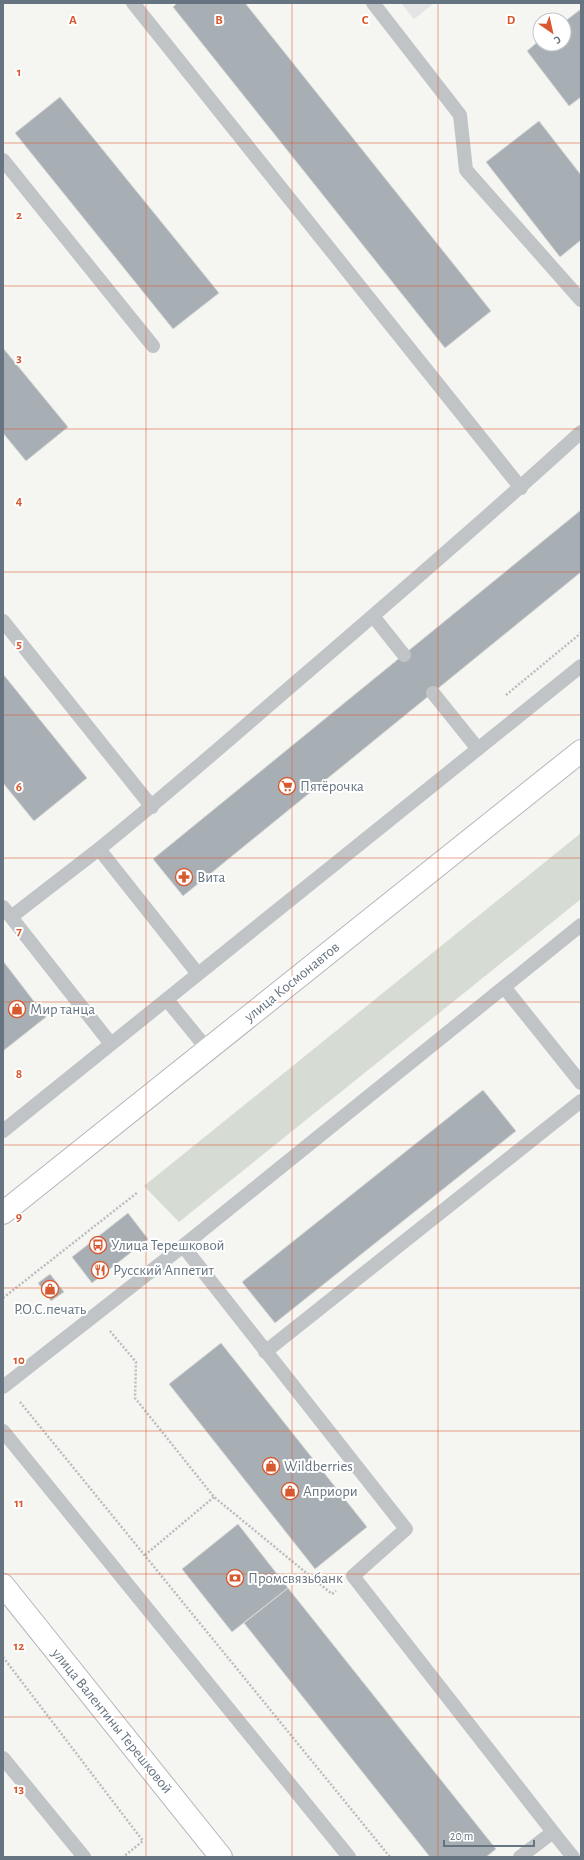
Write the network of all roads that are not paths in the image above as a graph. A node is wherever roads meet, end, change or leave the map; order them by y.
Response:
1 (133, 3) edge
2 (373, 3) edge
3 (3, 160) edge
4 (581, 300) edge
5 (153, 346) dead end
6 (581, 432) edge
7 (521, 488) junction
8 (373, 616) junction
9 (3, 621) edge
10 (404, 655) dead end
11 (581, 666) edge
12 (433, 693) dead end
13 (478, 749) junction
14 (581, 751) edge
15 (152, 806) junction
16 (99, 849) junction
17 (7, 912) edge
18 (581, 925) edge
19 (198, 974) junction
20 (504, 987) junction
21 (167, 1000) junction
22 (111, 1044) junction
23 (208, 1050) junction
24 (581, 1083) edge
25 (581, 1101) edge
26 (3, 1131) edge
27 (3, 1213) edge
28 (183, 1246) junction
29 (265, 1352) junction
30 (4, 1386) edge
31 (3, 1431) edge
32 (3, 1585) edge
33 (3, 1758) edge
34 (554, 1832) junction
35 (84, 1857) edge
36 (221, 1857) edge
37 (349, 1857) edge
38 (520, 1857) edge
39 (573, 1857) edge

1 - 7 lane
2 - 4 lane
3 - 5 lane
6 - 7 lane
7 - 8 lane
8 - 10 lane
8 - 15 lane
9 - 15 lane
11 - 13 lane
12 - 13 lane
13 - 19 lane
14 - 23 main road, улица Космонавтов
15 - 16 lane
16 - 17 lane
16 - 19 lane
17 - 22 lane
18 - 20 lane
19 - 21 lane
20 - 24 lane
20 - 28 lane
21 - 22 lane
21 - 23 lane
22 - 26 lane
23 - 27 main road, улица Космонавтов
25 - 29 lane
28 - 29 lane
28 - 30 lane
29 - 34 lane
31 - 37 lane
32 - 36 main road, улица Валентины Терешковой
33 - 35 lane
34 - 38 lane
34 - 39 lane

